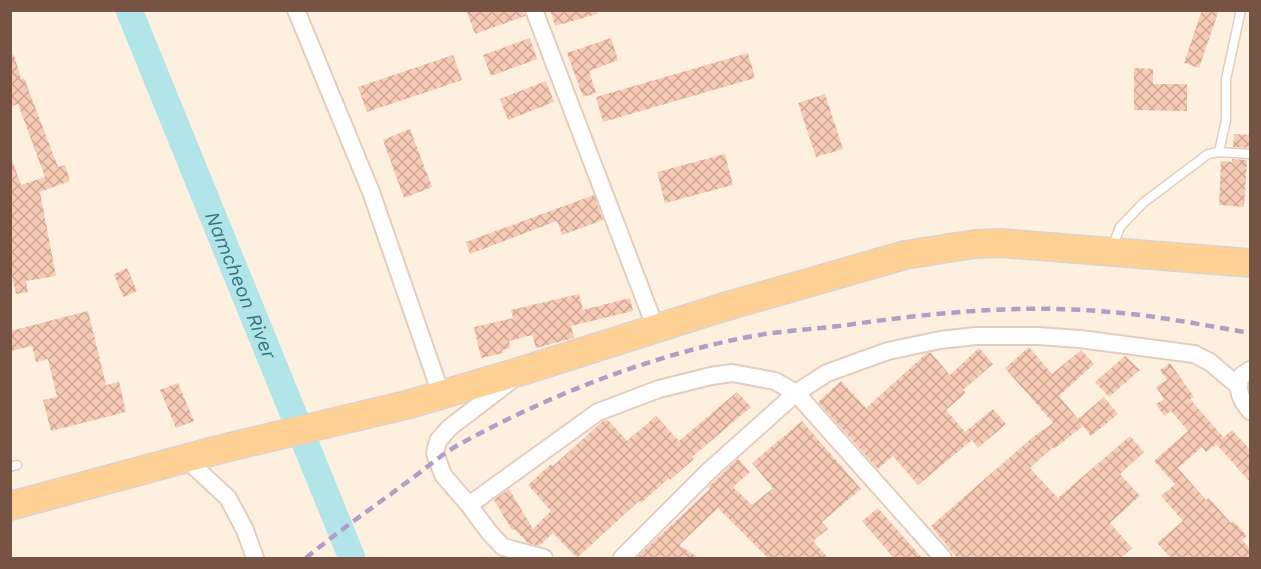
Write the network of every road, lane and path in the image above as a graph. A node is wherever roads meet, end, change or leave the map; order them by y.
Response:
1 (296, 10) edge
2 (534, 10) edge
3 (1241, 10) edge
4 (1219, 152) junction
5 (1251, 154) edge
6 (1111, 251) junction
7 (1251, 263) edge
8 (656, 329) junction
9 (525, 370) junction
10 (1251, 370) edge
11 (1238, 386) junction
12 (796, 393) junction
13 (441, 394) junction
14 (1251, 411) edge
15 (186, 459) junction
16 (469, 504) junction
17 (10, 506) edge
18 (502, 553) edge
19 (255, 558) edge
20 (544, 558) edge
21 (622, 558) edge
22 (943, 558) edge

1 - 13 street
2 - 8 street
3 - 4 lane
4 - 5 lane
4 - 6 lane
6 - 7 main road
6 - 8 main road
8 - 9 main road
9 - 13 main road
9 - 16 street
10 - 11 street
11 - 12 street
11 - 14 street
12 - 16 street
12 - 21 street
12 - 22 street
13 - 15 main road
15 - 17 main road
15 - 19 street
16 - 18 street
18 - 20 street

